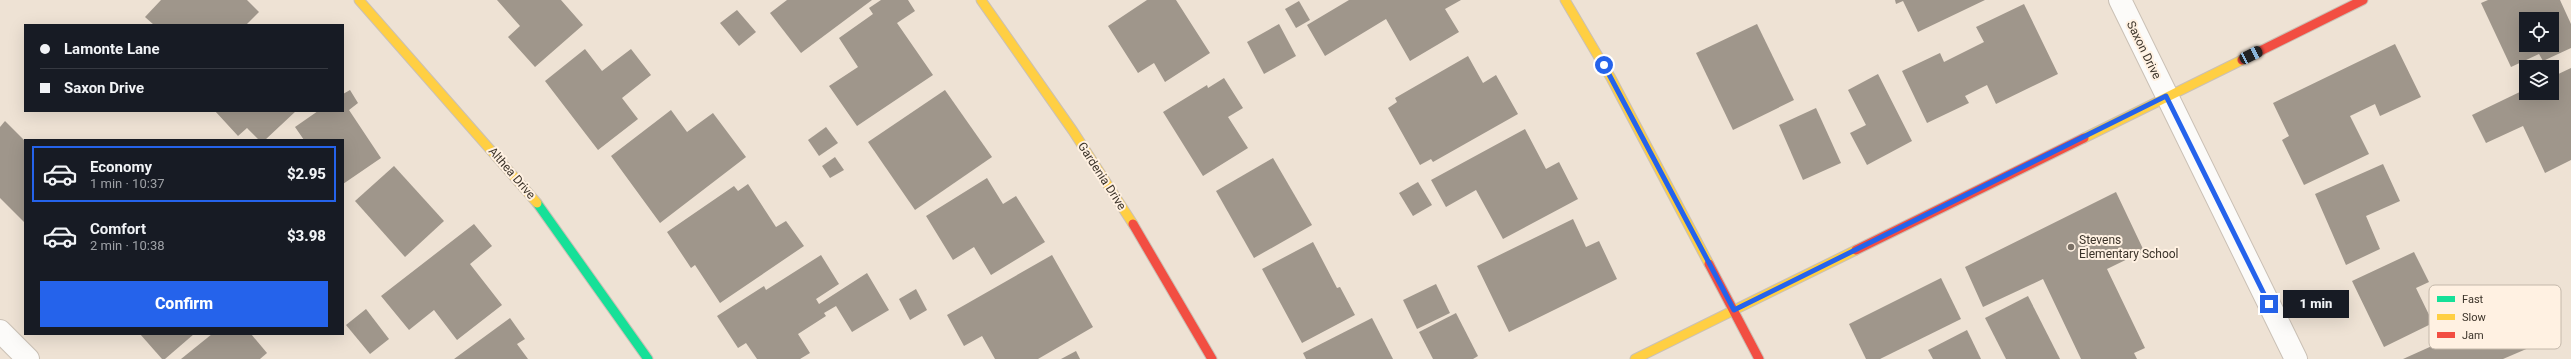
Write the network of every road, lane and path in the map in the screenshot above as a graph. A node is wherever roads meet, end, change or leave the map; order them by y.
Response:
1 (359, 0) edge
2 (981, 0) edge
3 (1565, 0) edge
4 (2120, 0) edge
5 (2364, 0) edge
6 (2166, 96) junction
7 (1734, 310) junction
8 (0, 331) edge
9 (28, 359) edge
10 (648, 359) edge
11 (1212, 359) edge
12 (1636, 359) edge
13 (1759, 359) edge
14 (2296, 359) edge

1 - 10 street, Althea Drive
2 - 11 street, Gardenia Drive
3 - 7 street
4 - 6 street, Saxon Drive
5 - 6 street
6 - 7 street
6 - 14 street, Saxon Drive
7 - 12 street
7 - 13 street
8 - 9 street

